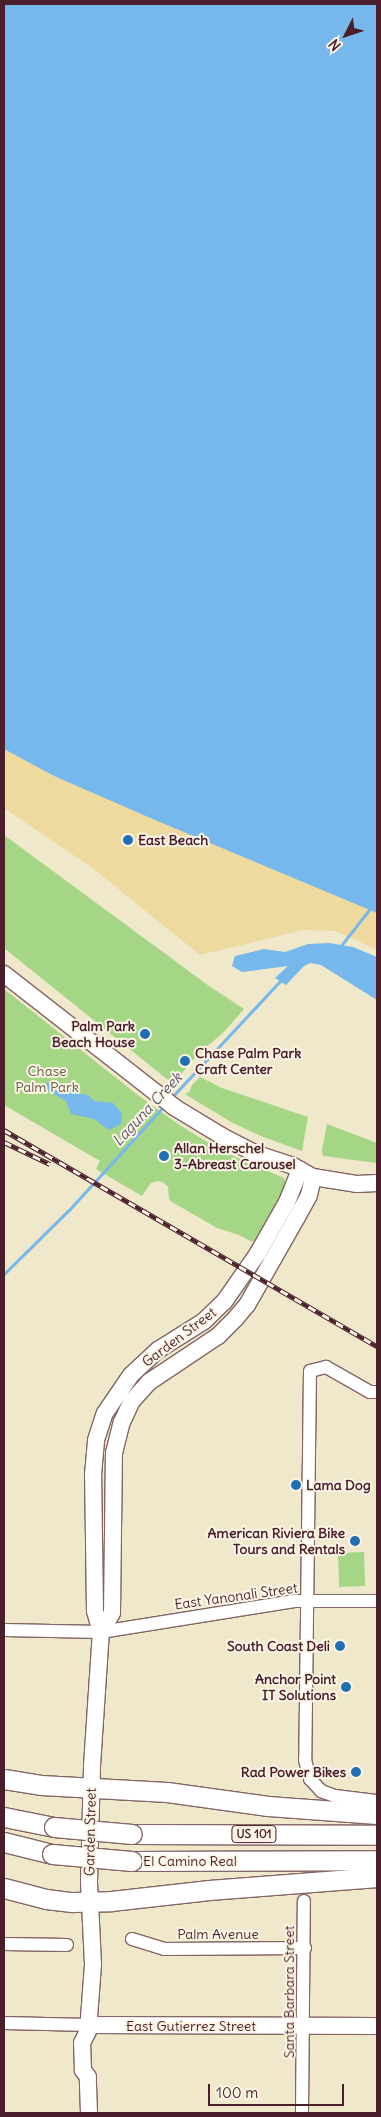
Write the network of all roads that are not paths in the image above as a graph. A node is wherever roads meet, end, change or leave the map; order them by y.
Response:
1 (4, 974) edge
2 (306, 1174) junction
3 (377, 1183) edge
4 (377, 1392) edge
5 (307, 1601) junction
6 (377, 1601) edge
7 (4, 1630) edge
8 (101, 1632) junction
9 (4, 1778) edge
10 (91, 1786) junction
11 (377, 1801) edge
12 (377, 1814) edge
13 (4, 1817) edge
14 (377, 1835) edge
15 (4, 1842) edge
16 (377, 1860) edge
17 (377, 1877) edge
18 (4, 1888) edge
19 (90, 1901) junction
20 (304, 1901) dead end
21 (132, 1939) dead end
22 (4, 1944) edge
23 (67, 1945) dead end
24 (305, 1948) junction
25 (4, 2023) edge
26 (377, 2026) edge
27 (304, 2027) junction
28 (89, 2028) junction
29 (89, 2113) edge
30 (302, 2113) edge

1 - 2 main road
2 - 3 main road
2 - 8 main road, Garden Street
4 - 5 street
5 - 6 street, East Yanonali Street
5 - 8 street, East Yanonali Street
5 - 11 street
7 - 8 street, East Yanonali Street
8 - 10 main road, Garden Street
9 - 10 highway
10 - 12 highway
10 - 19 main road, Garden Street
13 - 14 highway, El Camino Real / US 101, bridge
15 - 16 highway, El Camino Real / US 101, bridge
17 - 19 highway
18 - 19 highway
19 - 28 main road, Garden Street
20 - 24 street, Santa Barbara Street
21 - 24 street, Palm Avenue
22 - 23 street
24 - 27 street, Santa Barbara Street
25 - 28 street, East Gutierrez Street
26 - 27 main road, East Gutierrez Street
27 - 28 main road, East Gutierrez Street
27 - 30 street, Santa Barbara Street
28 - 29 main road, Garden Street

